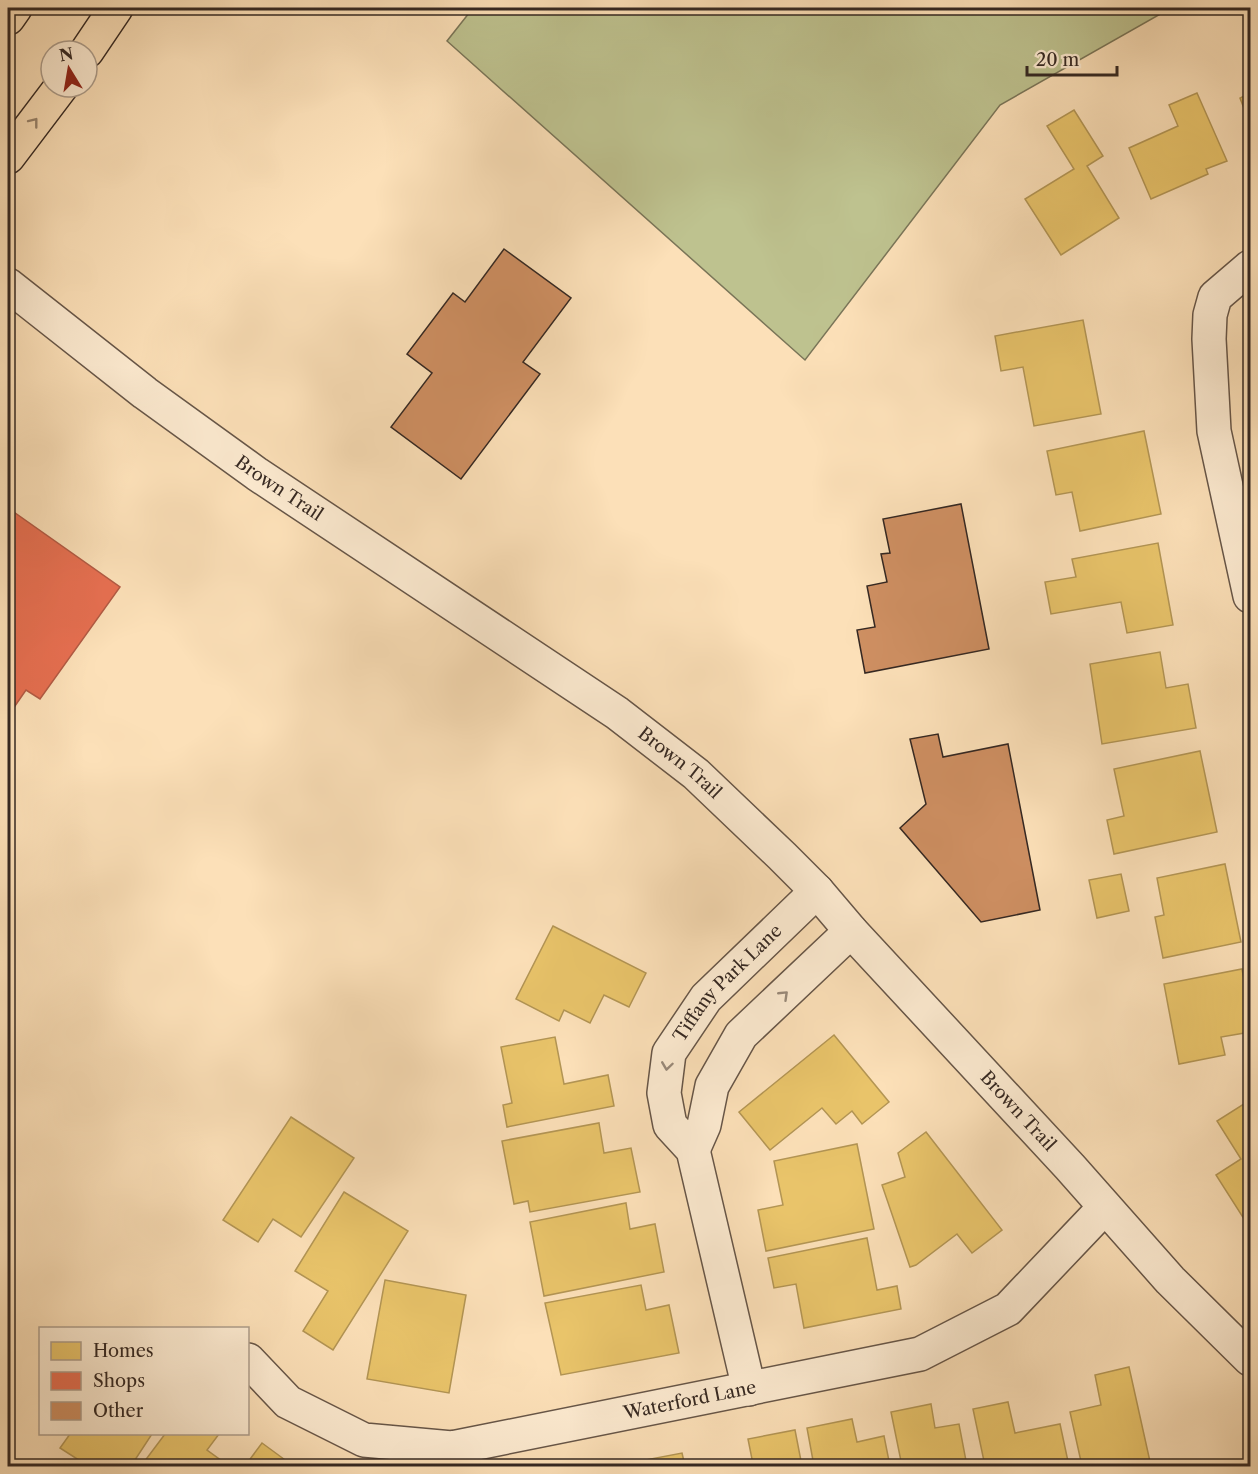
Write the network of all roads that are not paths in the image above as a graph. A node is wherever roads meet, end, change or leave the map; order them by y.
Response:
1 (15, 8) edge
2 (116, 8) edge
3 (8, 18) edge
4 (95, 39) edge
5 (53, 99) edge
6 (8, 157) edge
7 (1251, 267) edge
8 (8, 285) edge
9 (1251, 596) edge
10 (817, 891) junction
11 (851, 931) junction
12 (693, 1150) junction
13 (1105, 1207) junction
14 (1251, 1359) edge
15 (249, 1361) edge
16 (749, 1389) junction

1 - 3 main road
2 - 4 main road
6 -> 5 main road
7 - 9 street
8 - 10 street, Brown Trail
10 - 11 street, Brown Trail
10 -> 12 street, Tiffany Park Lane
12 -> 11 street
11 - 13 street, Brown Trail
12 - 16 street, Tiffany Park Lane
13 - 14 street, Brown Trail
13 - 16 street, Waterford Lane
15 - 16 street, Waterford Lane

